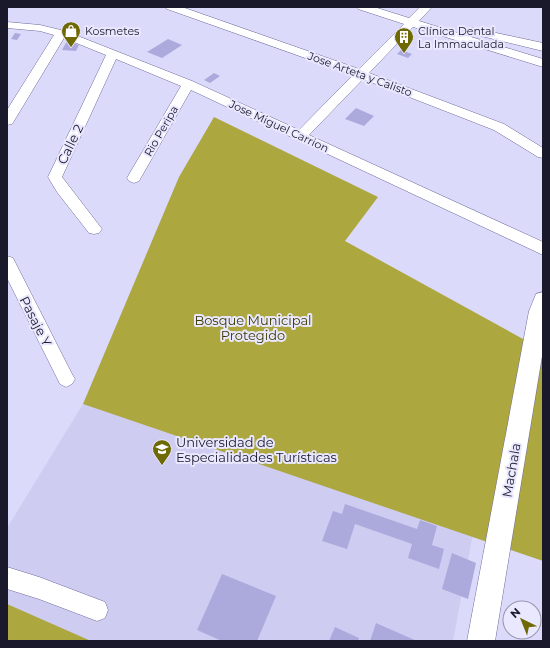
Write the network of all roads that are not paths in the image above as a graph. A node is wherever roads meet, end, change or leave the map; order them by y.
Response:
1 (171, 7) edge
2 (362, 7) edge
3 (426, 7) edge
4 (410, 22) junction
5 (7, 25) edge
6 (61, 33) junction
7 (456, 37) junction
8 (543, 47) edge
9 (114, 53) junction
10 (543, 63) edge
11 (361, 74) junction
12 (188, 84) junction
13 (7, 121) edge
14 (301, 136) junction
15 (543, 154) edge
16 (134, 178) dead end
17 (94, 229) dead end
18 (543, 249) edge
19 (8, 266) edge
20 (543, 300) edge
21 (66, 379) dead end
22 (7, 578) edge
23 (97, 610) dead end
24 (481, 641) edge

1 - 11 street, Jose Arteta y Calisto
2 - 4 street
3 - 4 street
4 - 7 street
4 - 11 street
5 - 6 street, Jose Miguel Carrion
6 - 9 street, Jose Miguel Carrion
6 - 13 street
7 - 8 street
7 - 10 street
9 - 12 street, Jose Miguel Carrion
9 - 17 street, Calle 2
11 - 14 street
11 - 15 street, Jose Arteta y Calisto
12 - 14 street, Jose Miguel Carrion
12 - 16 street, Rio Peripa
14 - 18 street, Jose Miguel Carrion
19 - 21 street, Pasaje Y
20 - 24 main road, Machala
22 - 23 street

